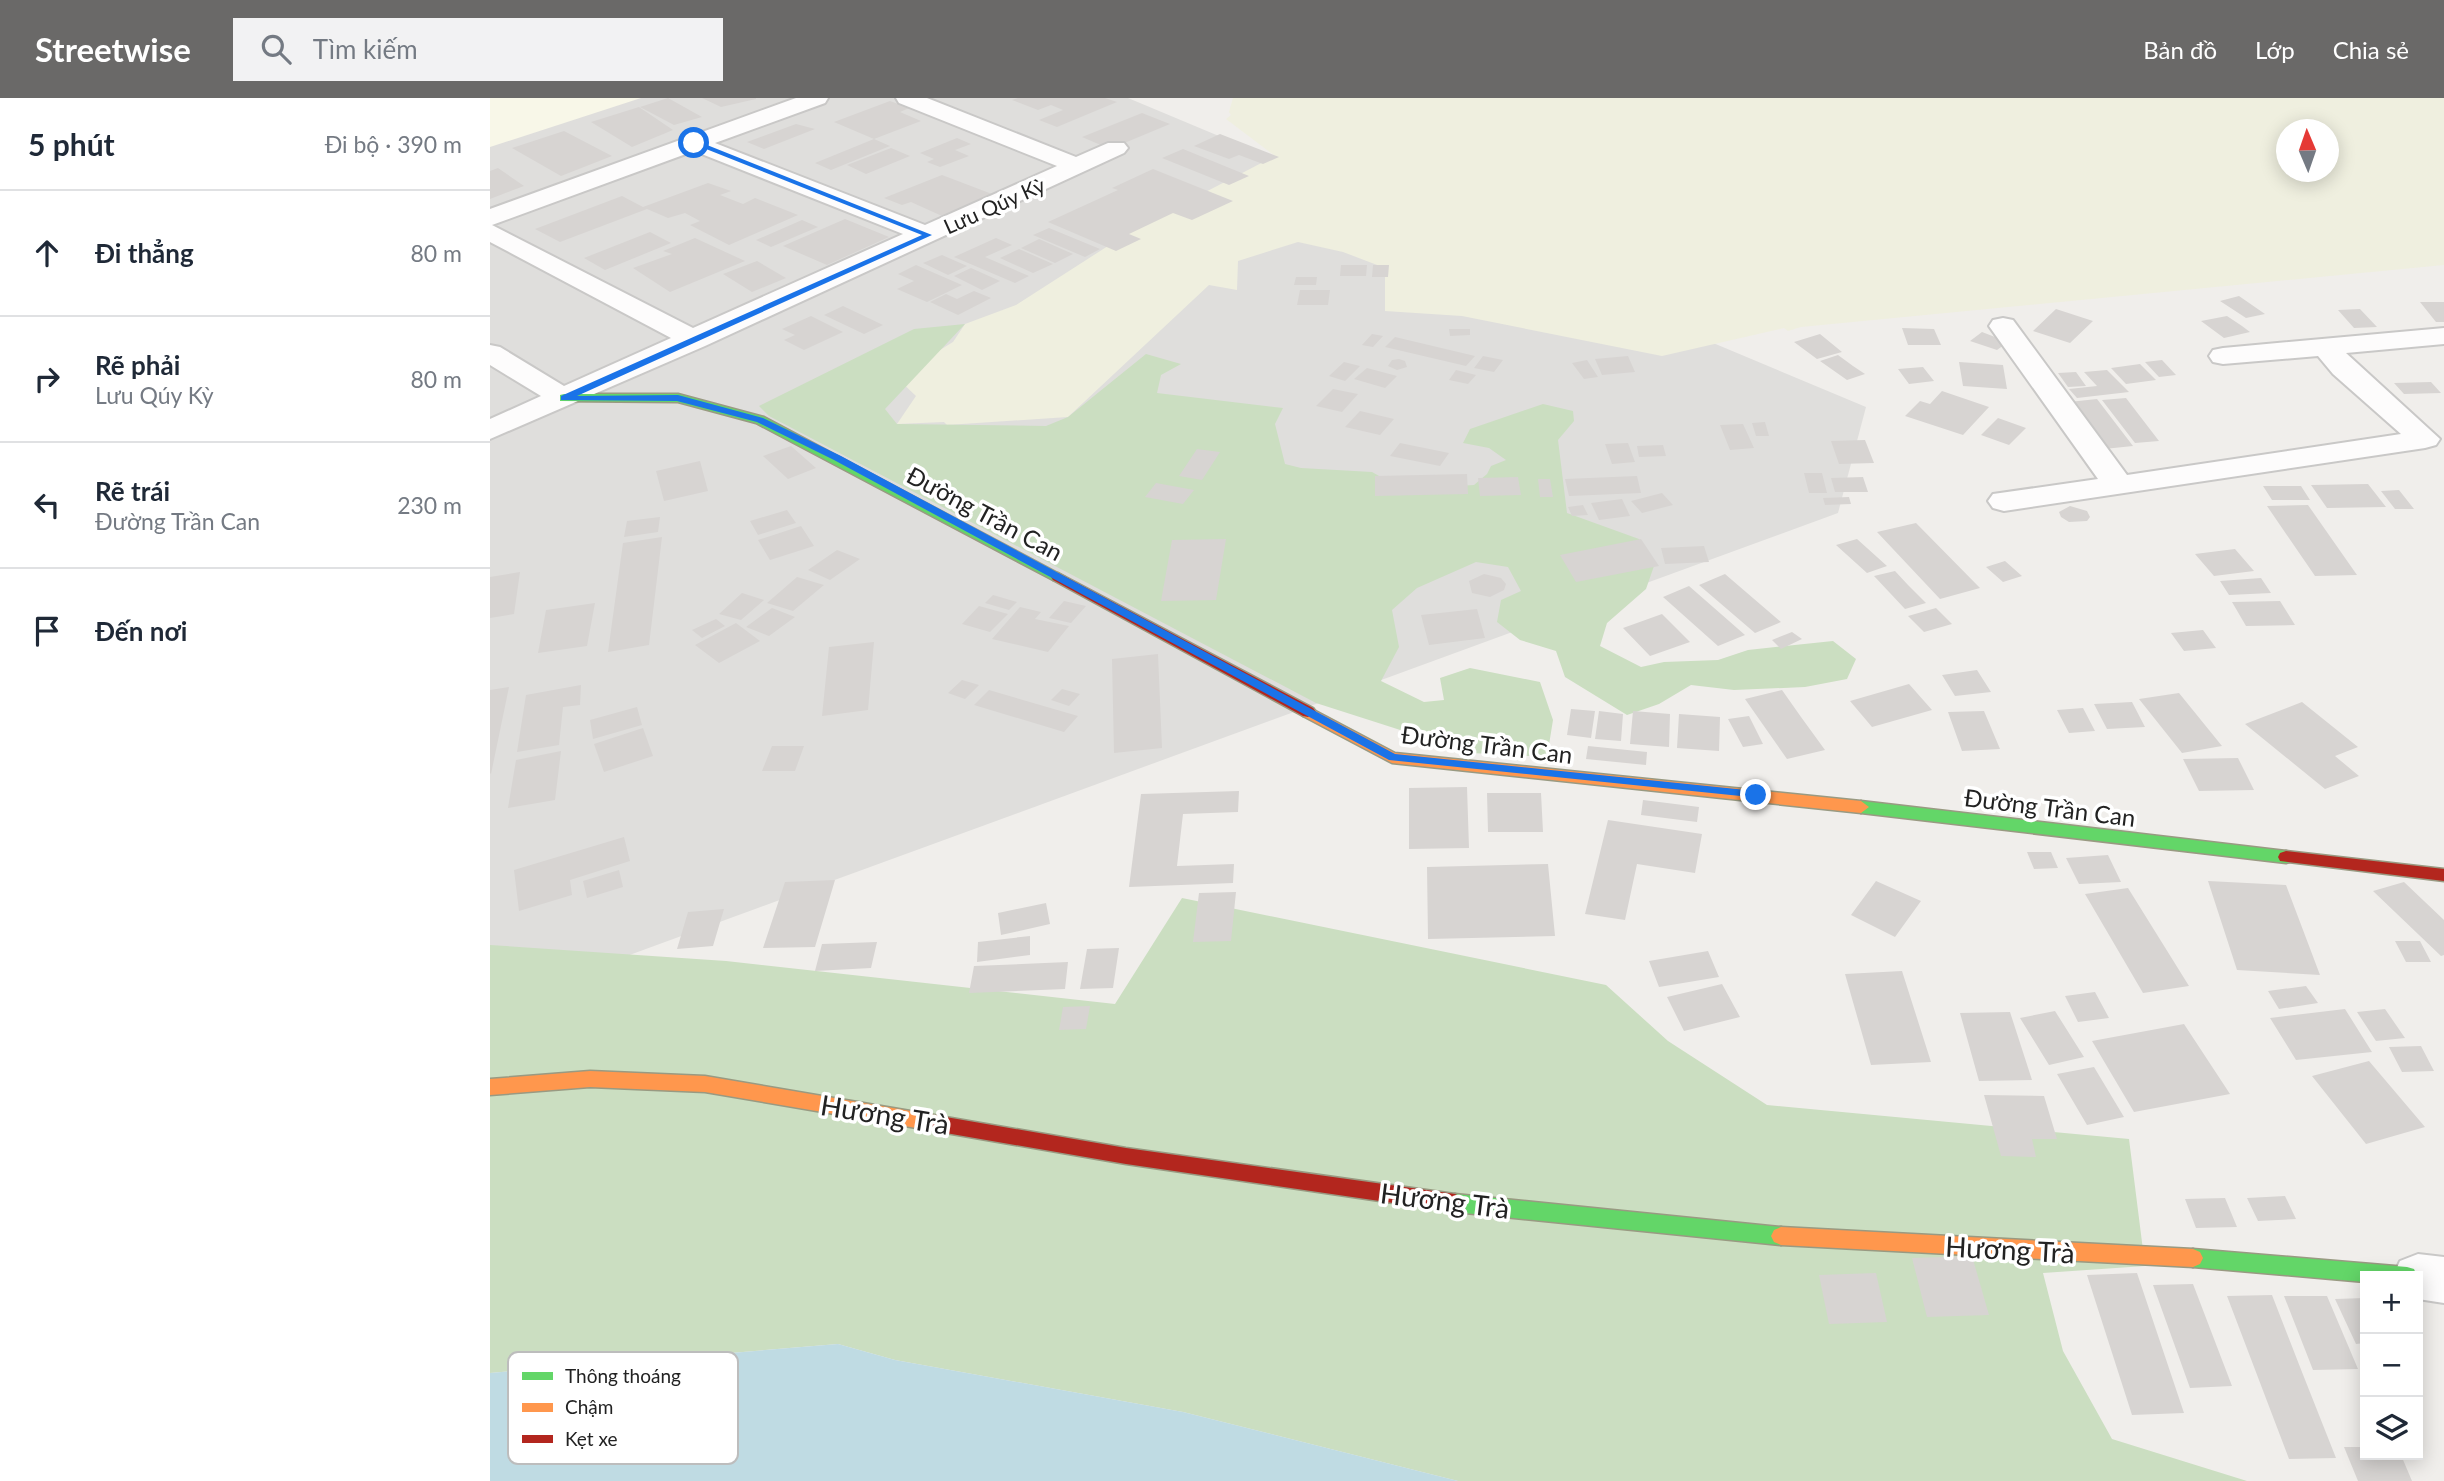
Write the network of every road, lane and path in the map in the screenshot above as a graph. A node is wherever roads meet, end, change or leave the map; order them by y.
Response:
1 (817, 98) edge
2 (907, 98) edge
3 (694, 143) junction
4 (1116, 148) dead end
5 (1079, 166) junction
6 (490, 218) edge
7 (490, 232) edge
8 (928, 235) junction
9 (2003, 326) dead end
10 (2444, 336) edge
11 (695, 340) junction
12 (2325, 346) junction
13 (490, 354) edge
14 (2222, 356) dead end
15 (564, 398) junction
16 (490, 430) edge
17 (2434, 448) edge
18 (2119, 486) junction
19 (2004, 501) dead end
20 (2444, 875) edge
21 (490, 1087) edge
22 (2360, 1272) edge
23 (2423, 1278) edge
24 (2444, 1280) edge

1 - 3 street
2 - 5 street
3 - 6 street
3 - 8 street
4 - 5 street, Lưu Qúy Kỳ
5 - 8 street, Lưu Qúy Kỳ
7 - 11 street
8 - 11 street, Lưu Qúy Kỳ
9 - 18 street
10 - 12 street
11 - 15 street, Lưu Qúy Kỳ
12 - 14 street
12 - 17 street
13 - 15 street
15 - 16 street, Lưu Qúy Kỳ
15 - 20 street, Đường Trần Can
17 - 18 street
18 - 19 street
21 - 22 street, Hương Trà
23 - 24 street

